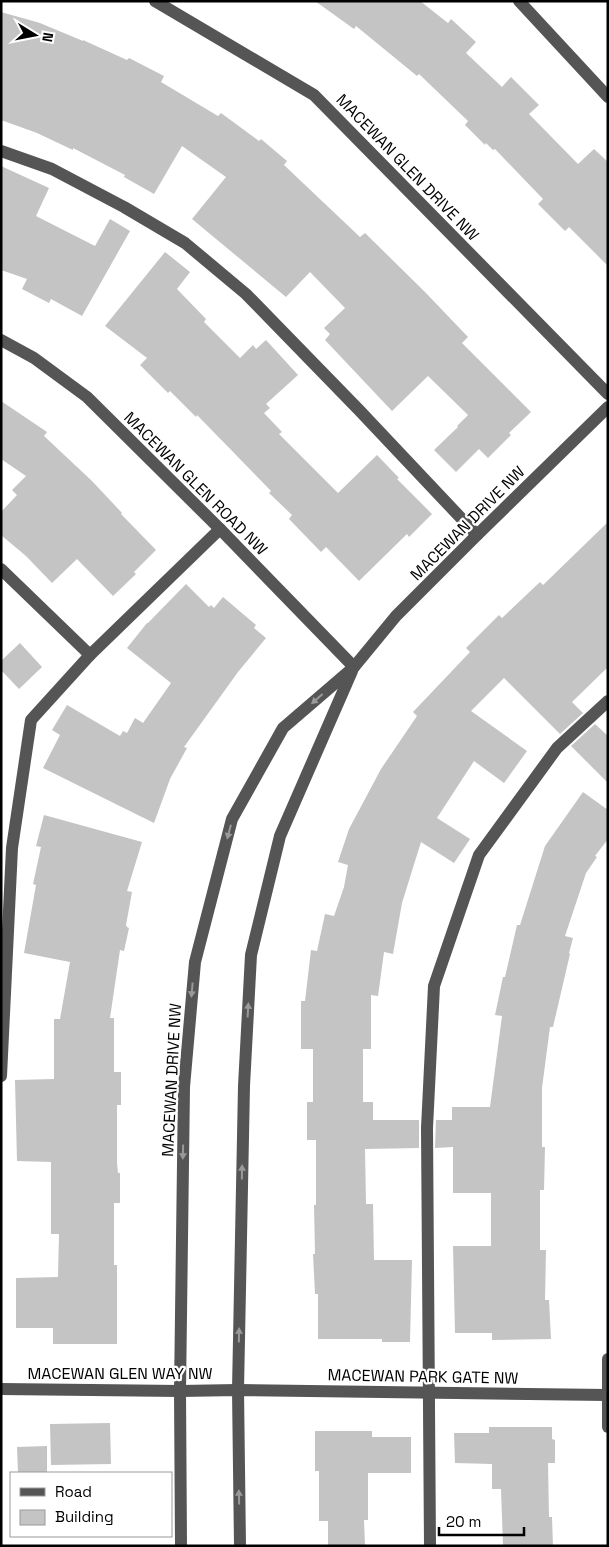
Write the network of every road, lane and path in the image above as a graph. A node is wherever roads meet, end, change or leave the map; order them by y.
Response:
1 (155, 1) edge
2 (519, 1) edge
3 (608, 97) edge
4 (1, 151) edge
5 (1, 340) edge
6 (608, 394) edge
7 (608, 407) edge
8 (220, 529) junction
9 (477, 535) junction
10 (1, 569) edge
11 (90, 655) junction
12 (354, 667) junction
13 (608, 701) edge
14 (6, 848) edge
15 (1, 1076) edge
16 (608, 1359) edge
17 (1, 1389) edge
18 (238, 1390) junction
19 (180, 1391) junction
20 (428, 1393) junction
21 (607, 1395) edge
22 (608, 1427) edge
23 (181, 1546) edge
24 (240, 1546) edge
25 (430, 1546) edge

1 - 6 street, MACEWAN GLEN DRIVE NW
2 - 3 street
4 - 9 street
5 - 8 street, MACEWAN GLEN ROAD NW
7 - 9 street, MACEWAN DRIVE NW
8 - 11 street
8 - 12 street, MACEWAN GLEN ROAD NW
9 - 12 street, MACEWAN DRIVE NW
10 - 11 street
11 - 14 street
18 -> 12 street, MACEWAN DRIVE NW
12 -> 19 street, MACEWAN DRIVE NW
13 - 20 street
14 - 15 street
16 - 21 street
17 - 19 street, MACEWAN GLEN WAY NW
18 - 19 street, MACEWAN GLEN WAY NW
18 - 20 street, MACEWAN PARK GATE NW
24 -> 18 street, MACEWAN DRIVE NW
19 - 23 street, MACEWAN DRIVE NW
20 - 21 street, MACEWAN PARK GATE NW
20 - 25 street
21 - 22 street

